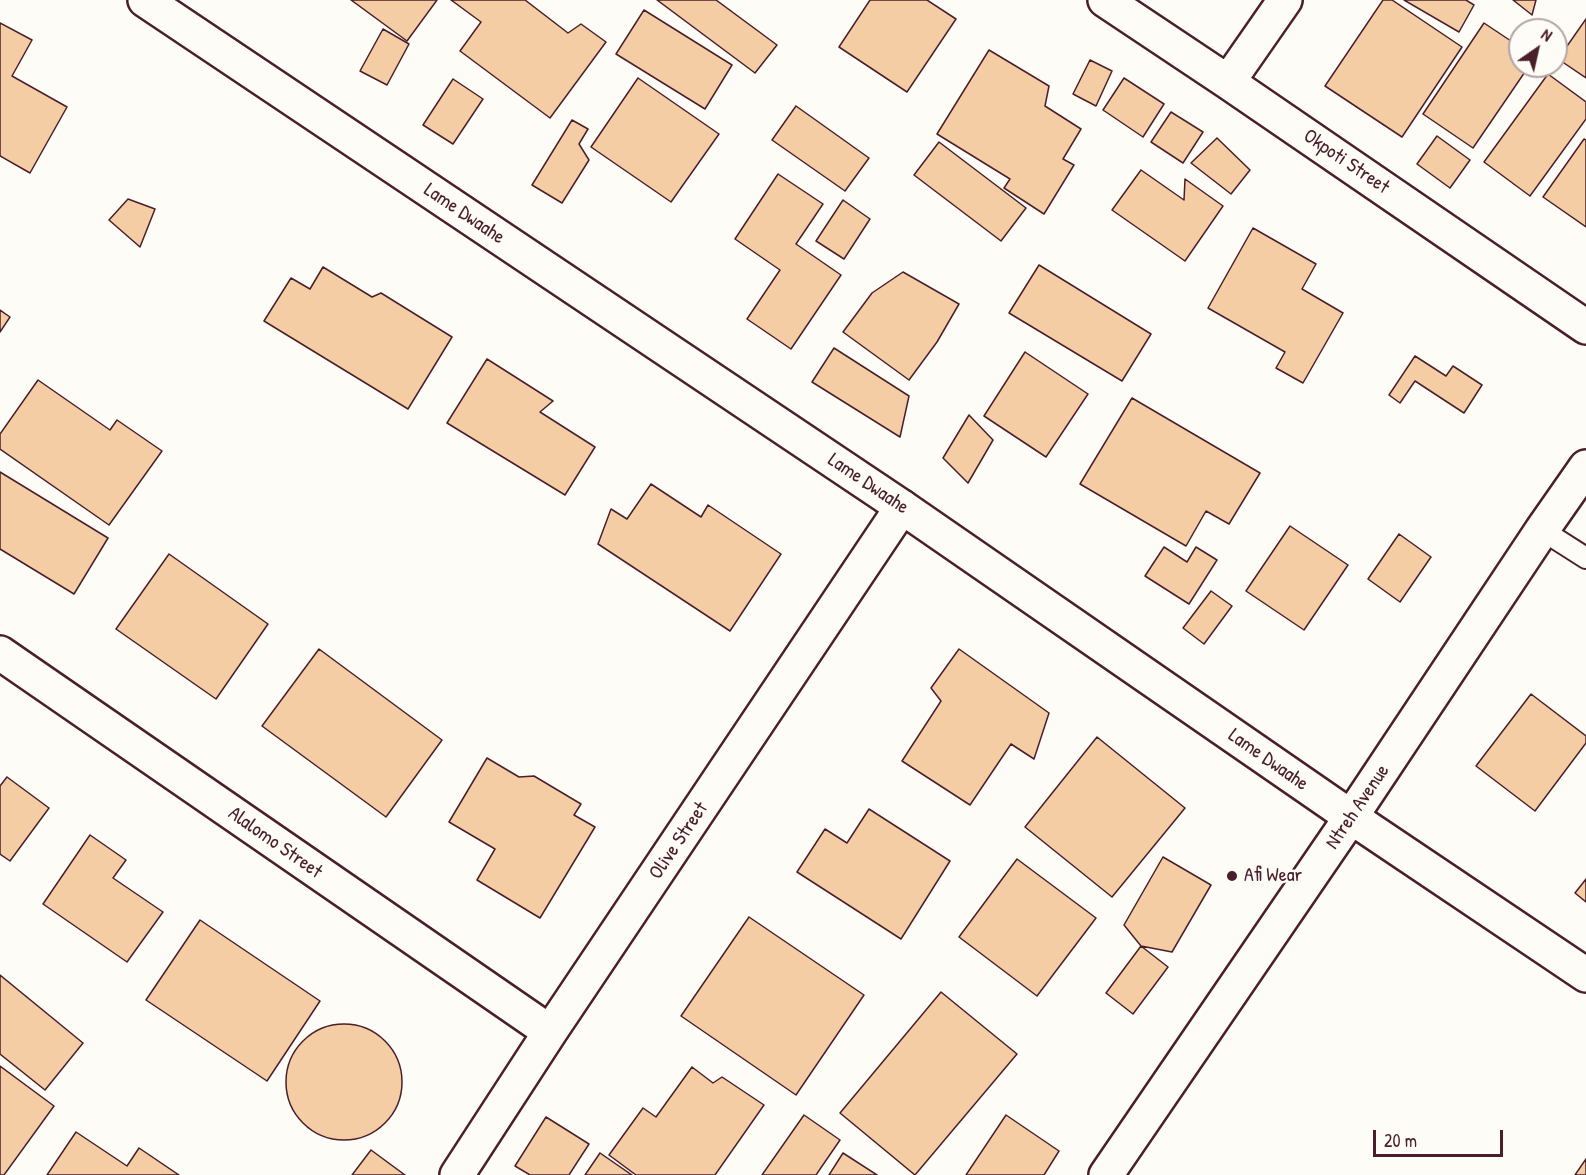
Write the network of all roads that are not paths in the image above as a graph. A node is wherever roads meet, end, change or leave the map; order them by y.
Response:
1 (145, 0) edge
2 (1105, 0) edge
3 (1284, 0) edge
4 (1228, 81) junction
5 (1586, 327) edge
6 (1586, 467) edge
7 (902, 507) junction
8 (1542, 530) junction
9 (1586, 558) edge
10 (0, 653) edge
11 (1351, 817) junction
12 (1586, 975) edge
13 (550, 1032) junction
14 (457, 1175) edge
15 (1106, 1175) edge

1 - 7 street, Lame Dwaahe
2 - 4 street, Okpoti Street
3 - 4 street
4 - 5 street, Okpoti Street
6 - 8 street, Ntreh Avenue
7 - 11 street, Lame Dwaahe
7 - 13 street, Olive Street
8 - 9 lane
8 - 11 street, Ntreh Avenue
10 - 13 street, Alalomo Street
11 - 12 street, Lame Dwaahe
11 - 15 street, Ntreh Avenue
13 - 14 street, Olive Street

